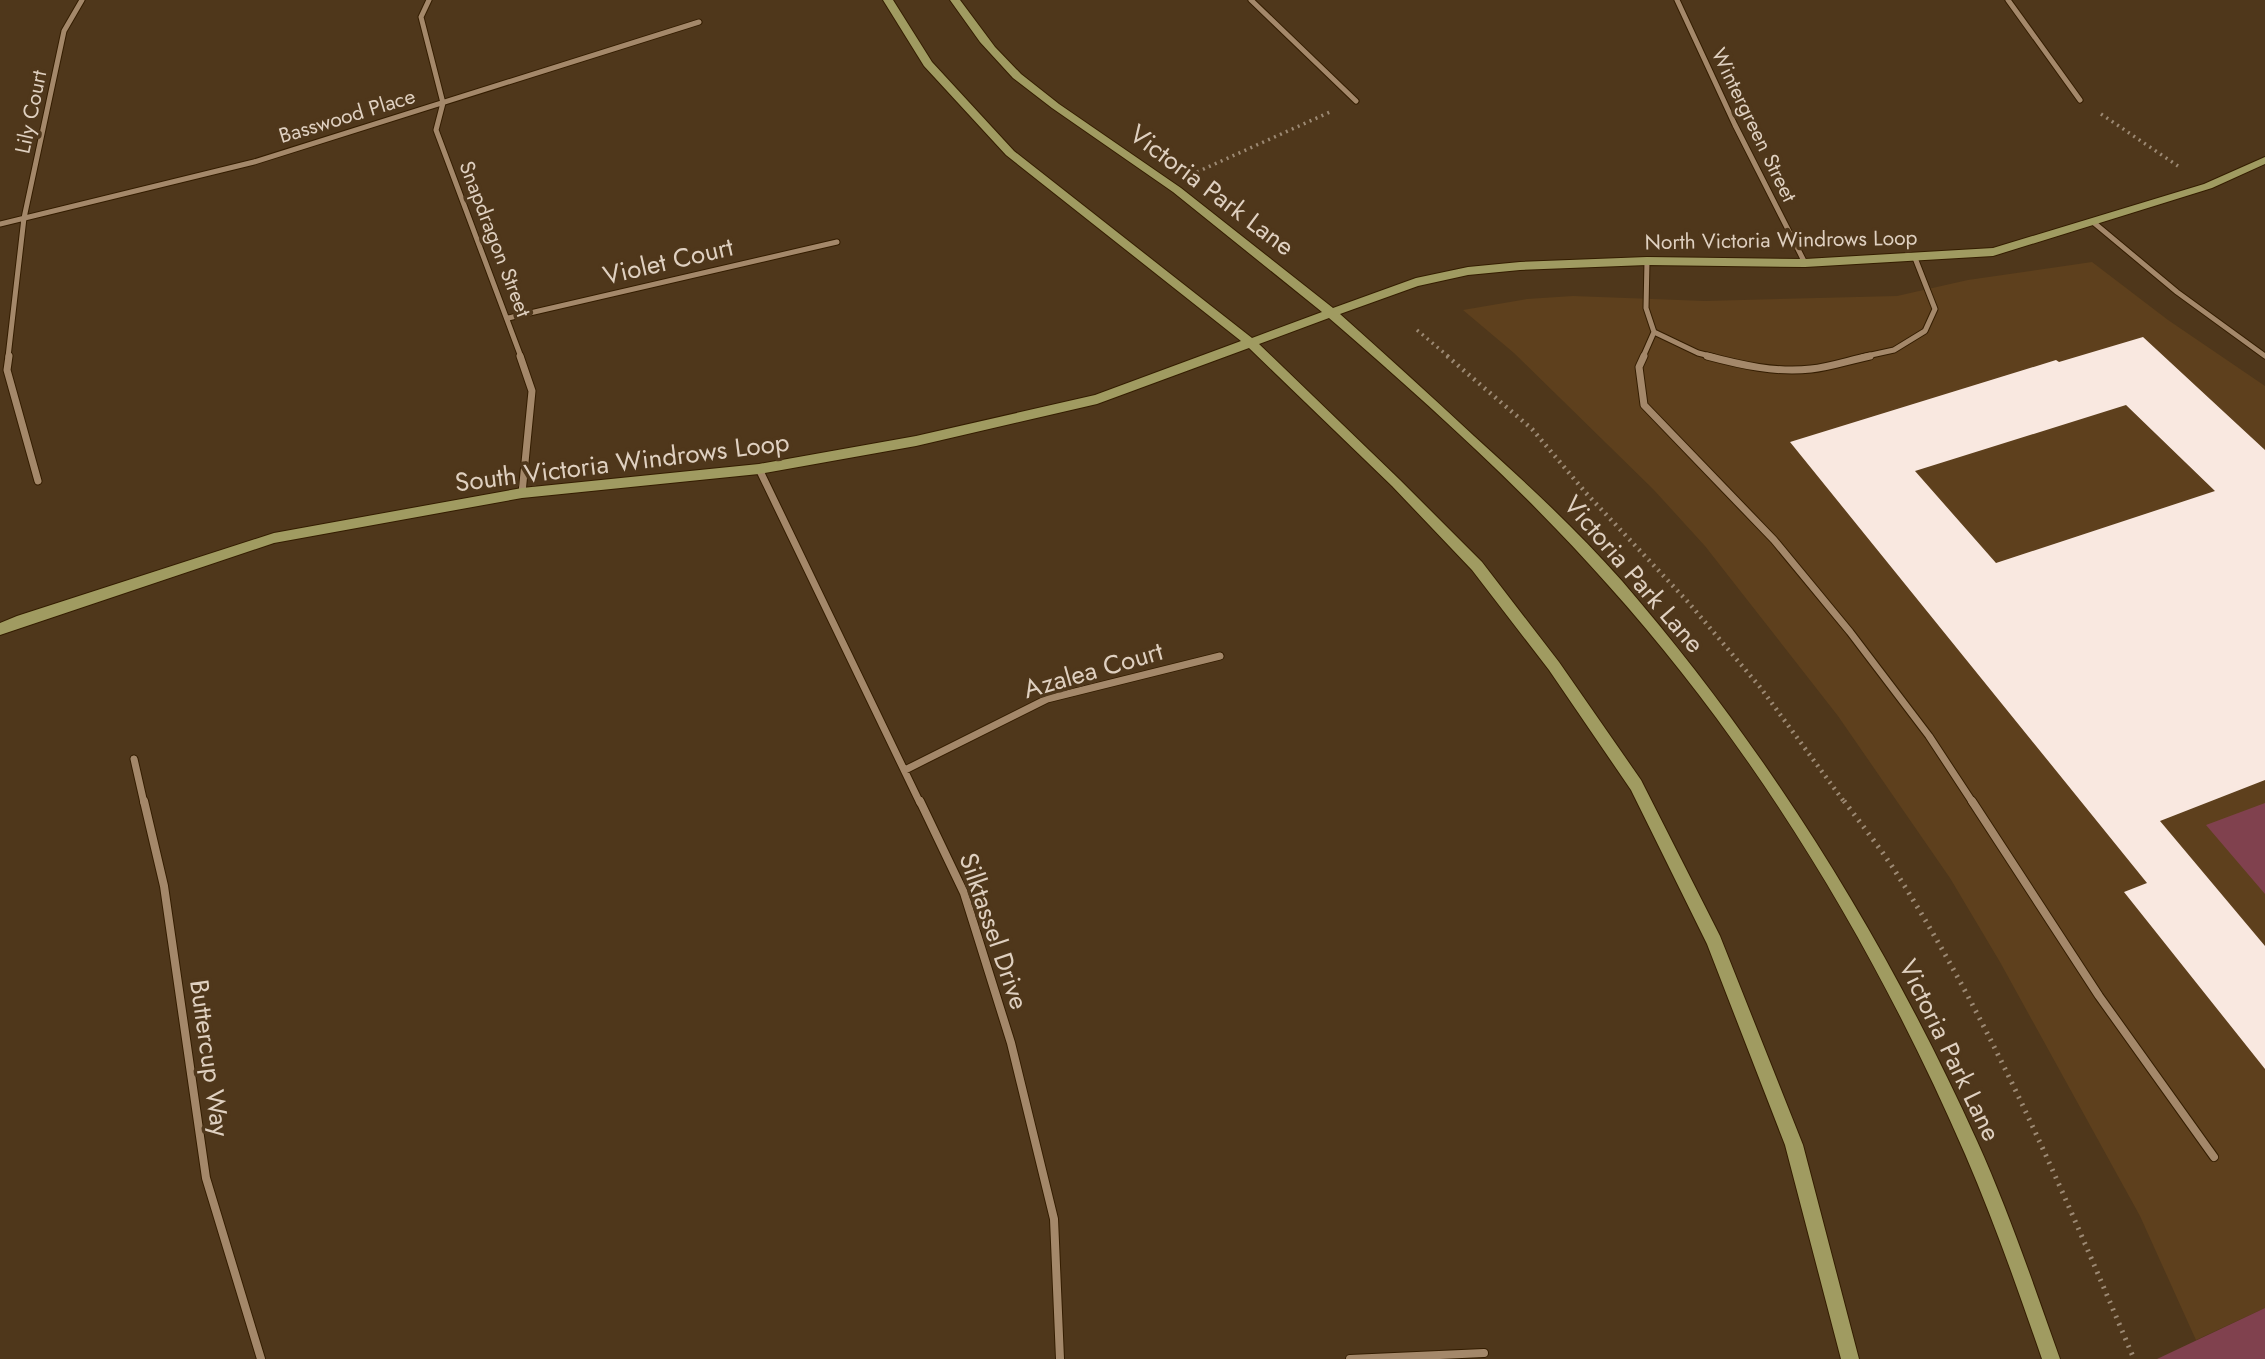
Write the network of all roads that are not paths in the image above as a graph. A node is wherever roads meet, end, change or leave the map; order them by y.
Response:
1 (82, 0) edge
2 (429, 0) edge
3 (888, 0) edge
4 (954, 0) edge
5 (1251, 0) edge
6 (1677, 0) edge
7 (2008, 0) edge
8 (699, 22) dead end
9 (1356, 100) road end
10 (2080, 100) road end
11 (443, 103) junction
12 (2265, 160) edge
13 (24, 218) junction
14 (2093, 222) junction
15 (0, 224) edge
16 (837, 242) dead end
17 (1915, 257) junction
18 (1647, 261) junction
19 (1805, 263) junction
20 (1330, 313) junction
21 (508, 318) junction
22 (1654, 332) junction
23 (1250, 342) junction
24 (2265, 356) edge
25 (759, 469) junction
26 (38, 481) dead end
27 (522, 493) junction
28 (0, 629) edge
29 (1220, 656) dead end
30 (134, 759) dead end
31 (905, 770) junction
32 (2214, 1157) dead end
33 (1484, 1353) dead end
34 (261, 1359) edge
35 (1060, 1359) edge
36 (1350, 1359) edge
37 (1850, 1359) edge
38 (2051, 1359) edge

1 - 13 street, Lily Court
2 - 11 street, Snapdragon Street
3 - 23 street
4 - 20 street, Victoria Park Lane
5 - 9 street
6 - 19 street, Wintergreen Street
7 - 10 street
8 - 11 street, Basswood Place
11 - 13 street, Basswood Place
11 - 21 street, Snapdragon Street
12 - 14 street, North Victoria Windrows Loop
13 - 15 street, Basswood Place
13 - 26 street, Lily Court
14 - 17 street, North Victoria Windrows Loop
14 - 24 street
16 - 21 street, Violet Court
17 - 19 street, North Victoria Windrows Loop
17 - 22 street
18 - 19 street, North Victoria Windrows Loop
18 - 20 street, North Victoria Windrows Loop
18 - 22 street
20 - 23 street, North Victoria Windrows Loop
20 - 38 street, Victoria Park Lane
21 - 27 street, Snapdragon Street
22 - 32 street
23 - 25 street, South Victoria Windrows Loop
23 - 37 street
25 - 27 street, South Victoria Windrows Loop
25 - 31 street, Silktassel Drive
27 - 28 street, South Victoria Windrows Loop
29 - 31 street, Azalea Court
30 - 34 street, Buttercup Way
31 - 35 street, Silktassel Drive
33 - 36 street

